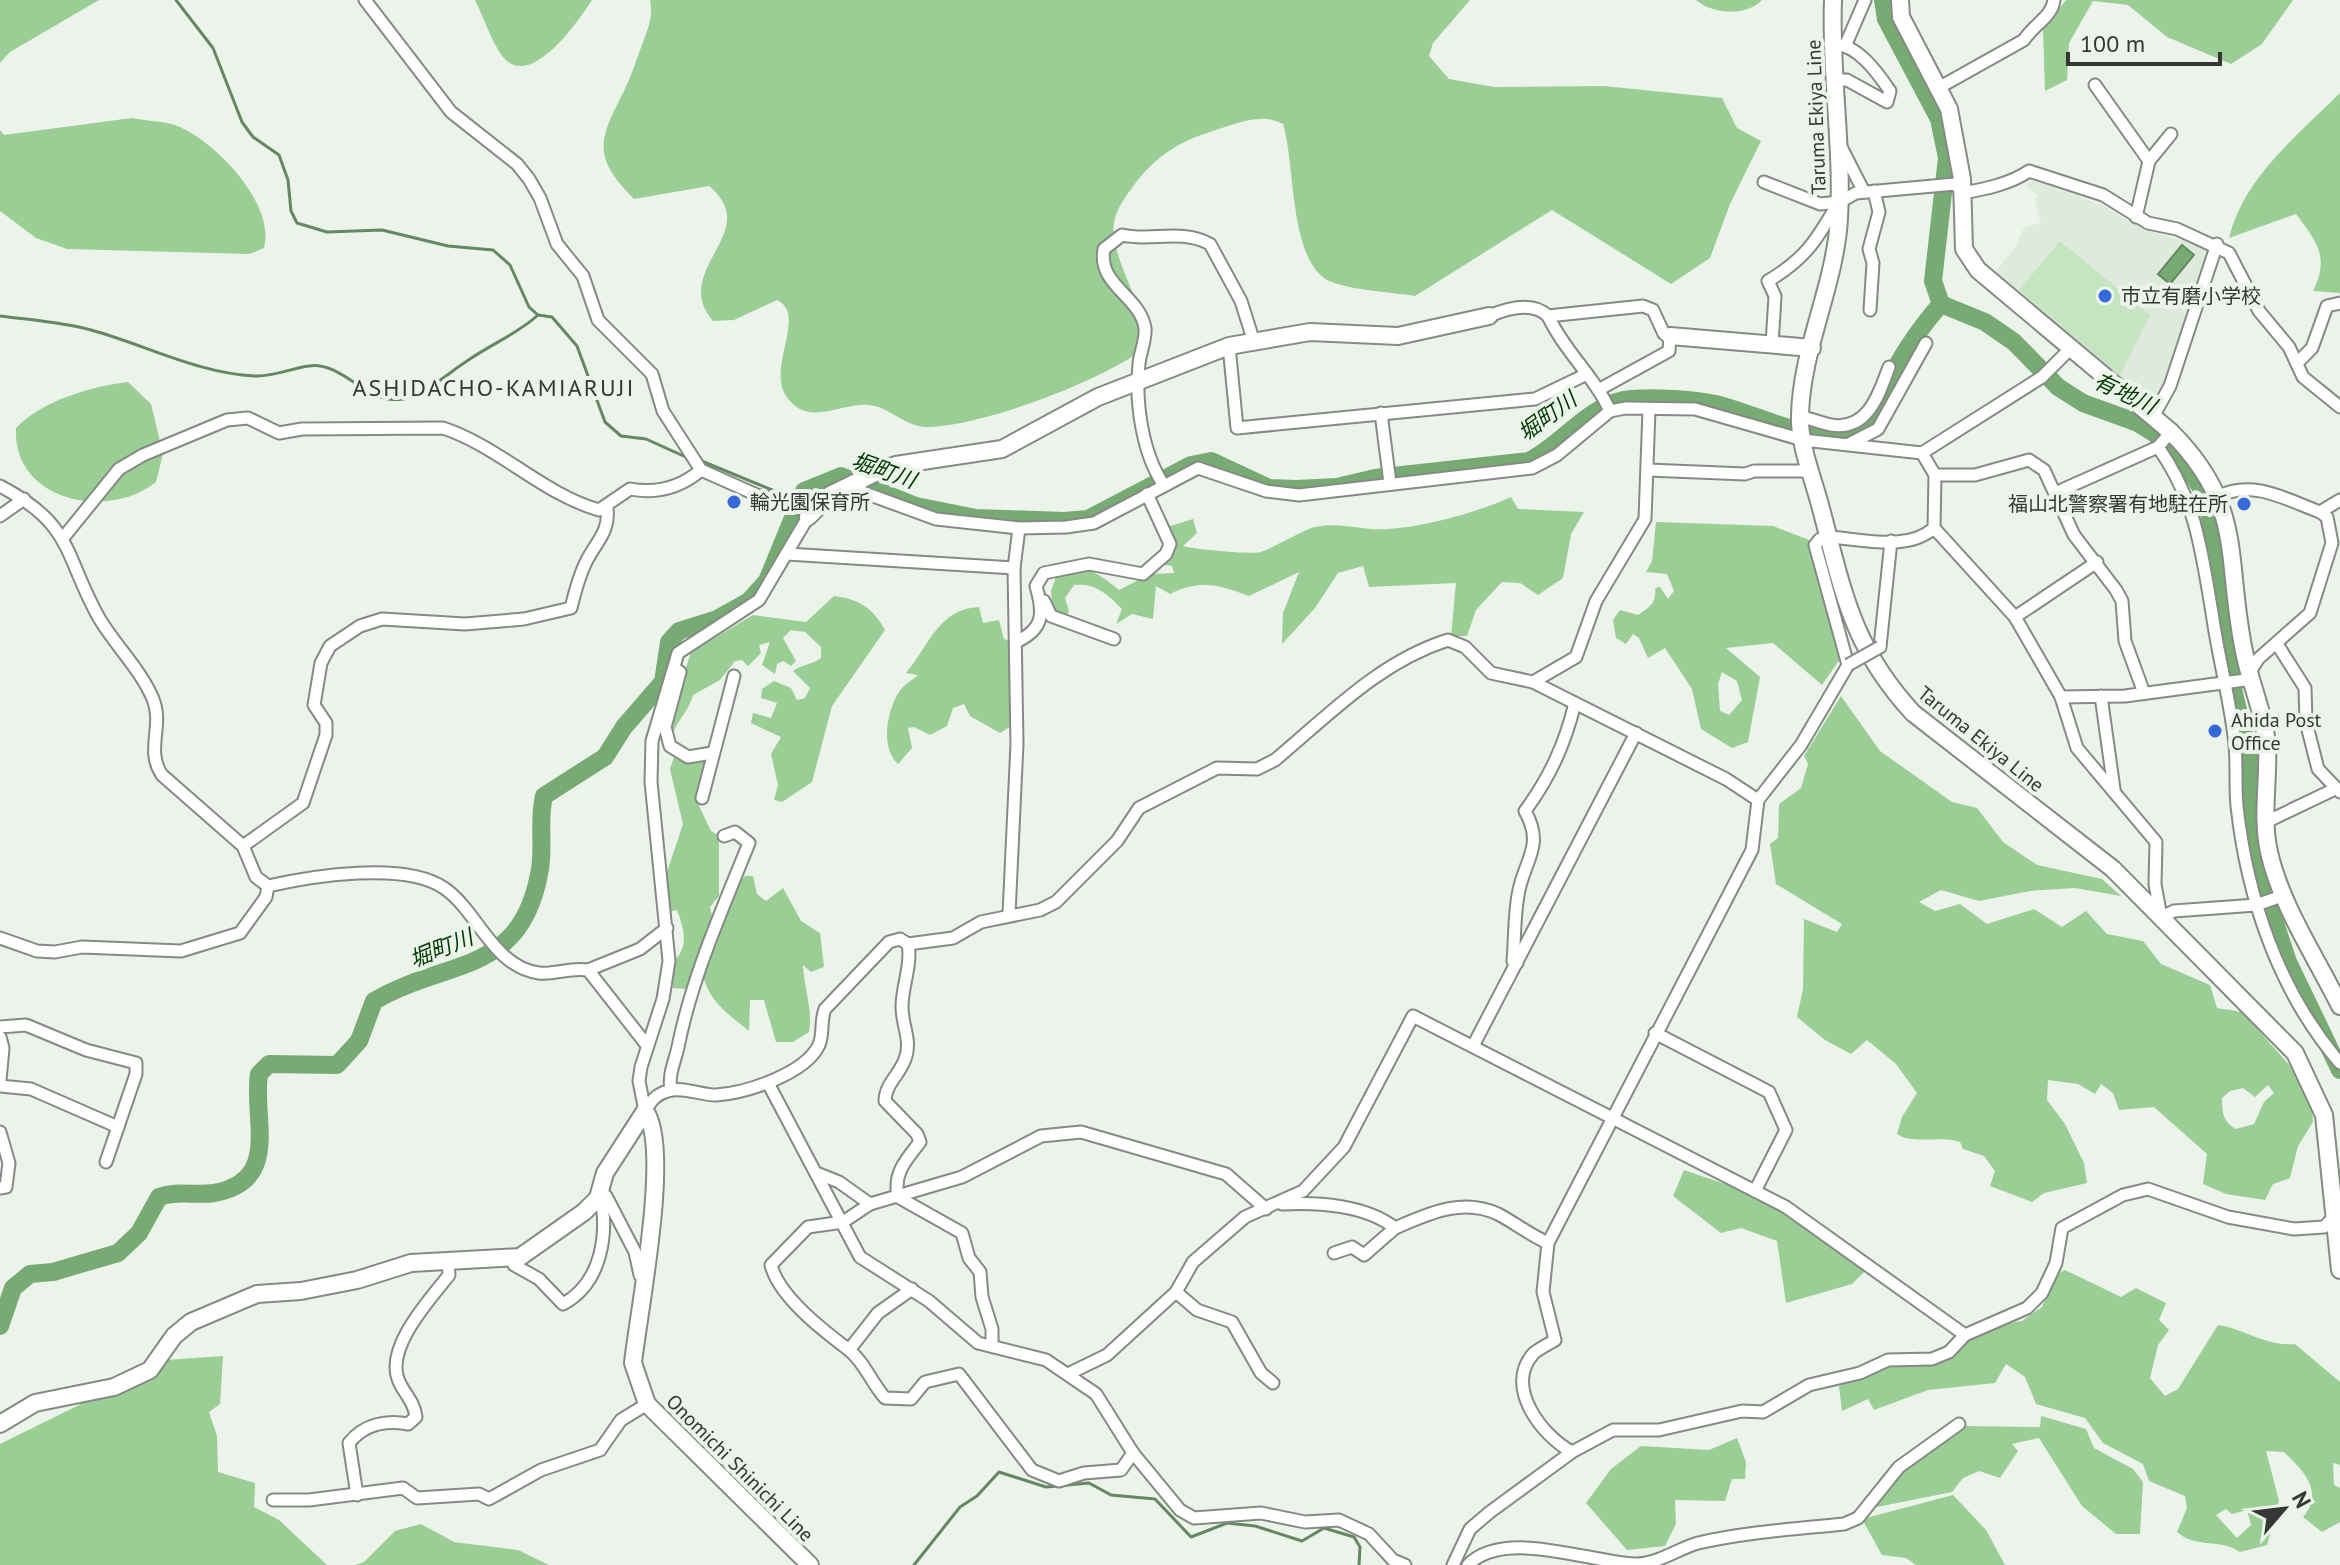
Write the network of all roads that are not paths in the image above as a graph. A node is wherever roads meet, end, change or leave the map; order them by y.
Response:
1 (365, 0) edge
2 (1833, 0) edge
3 (1865, 0) edge
4 (1900, 0) edge
5 (2054, 0) edge
6 (1840, 44) junction
7 (1835, 80) junction
8 (2095, 85) dead end
9 (1940, 87) junction
10 (2171, 134) dead end
11 (1837, 139) junction
12 (2149, 161) junction
13 (1764, 182) dead end
14 (1959, 188) junction
15 (1869, 191) junction
16 (1840, 202) junction
17 (2136, 217) junction
18 (2217, 244) junction
19 (2340, 303) edge
20 (1870, 310) dead end
21 (1489, 316) joint
22 (1548, 316) junction
23 (1670, 336) junction
24 (1253, 339) junction
25 (1926, 343) dead end
26 (1772, 345) junction
27 (1229, 346) junction
28 (1812, 348) junction
29 (2071, 348) junction
30 (2297, 363) junction
31 (1889, 367) dead end
32 (1587, 374) junction
33 (1140, 381) junction
34 (1601, 392) junction
35 (2340, 407) edge
36 (1649, 410) junction
37 (1610, 411) junction
38 (1381, 413) junction
39 (1865, 415) junction
40 (2153, 417) junction
41 (1802, 428) junction
42 (2171, 432) junction
43 (1870, 442) junction
44 (2158, 447) junction
45 (1922, 453) junction
46 (701, 470) junction
47 (1648, 470) junction
48 (1811, 471) junction
49 (1935, 475) junction
50 (853, 482) junction
51 (1390, 483) junction
52 (1163, 484) junction
53 (0, 486) edge
54 (2055, 493) junction
55 (1147, 494) junction
56 (2219, 496) junction
57 (24, 499) junction
58 (2340, 500) edge
59 (607, 508) junction
60 (2320, 512) junction
61 (811, 514) junction
62 (0, 516) edge
63 (1019, 528) junction
64 (1934, 528) junction
65 (1829, 537) junction
66 (63, 538) junction
67 (1891, 541) junction
68 (787, 554) junction
69 (2097, 562) junction
70 (1014, 568) junction
71 (1040, 599) junction
72 (2015, 617) junction
73 (1114, 639) dead end
74 (1016, 642) junction
75 (2277, 644) junction
76 (1848, 665) junction
77 (674, 668) junction
78 (734, 676) dead end
79 (2248, 677) junction
80 (1533, 682) junction
81 (2223, 684) junction
82 (2144, 693) junction
83 (2101, 696) junction
84 (2061, 697) junction
85 (1575, 703) junction
86 (1636, 733) junction
87 (712, 753) junction
88 (2114, 789) junction
89 (2337, 790) edge
90 (702, 798) dead end
91 (1758, 800) junction
92 (2266, 822) junction
93 (724, 836) dead end
94 (243, 846) junction
95 (268, 886) junction
96 (2285, 895) junction
97 (2256, 905) junction
98 (1009, 914) junction
99 (2161, 917) junction
100 (667, 928) junction
101 (0, 938) edge
102 (908, 944) junction
103 (1517, 963) junction
104 (588, 970) junction
105 (2340, 1006) edge
106 (0, 1027) edge
107 (1655, 1033) junction
108 (0, 1037) edge
109 (646, 1044) junction
110 (1473, 1046) junction
111 (2340, 1063) edge
112 (0, 1080) edge
113 (768, 1083) junction
114 (0, 1086) edge
115 (671, 1089) junction
116 (645, 1111) junction
117 (1613, 1118) junction
118 (118, 1127) junction
119 (0, 1132) edge
120 (106, 1162) dead end
121 (819, 1174) junction
122 (0, 1188) edge
123 (1755, 1191) junction
124 (600, 1193) junction
125 (898, 1197) junction
126 (870, 1204) junction
127 (1271, 1206) junction
128 (2337, 1215) edge
129 (843, 1222) junction
130 (1395, 1228) junction
131 (1548, 1243) junction
132 (1334, 1253) dead end
133 (511, 1258) junction
134 (448, 1261) junction
135 (2340, 1270) edge
136 (645, 1281) junction
137 (912, 1289) junction
138 (1176, 1292) junction
139 (1965, 1335) junction
140 (992, 1346) junction
141 (849, 1350) junction
142 (1070, 1373) junction
143 (1273, 1383) dead end
144 (647, 1404) junction
145 (0, 1424) edge
146 (1959, 1424) dead end
147 (1572, 1452) junction
148 (1133, 1453) junction
149 (357, 1495) junction
150 (273, 1500) dead end
151 (810, 1565) edge
152 (1405, 1565) edge
153 (1453, 1565) edge
154 (1468, 1565) edge
155 (1636, 1565) edge

1 - 46 street
2 - 6 main road, Taruma Ekiya Line
3 - 6 street
4 - 9 main road
5 - 9 street
6 - 7 main road, Taruma Ekiya Line
6 - 7 street
7 - 11 main road, Taruma Ekiya Line
8 - 12 street
9 - 14 main road
10 - 12 street
11 - 15 street
11 - 16 main road, Taruma Ekiya Line
12 - 17 street
13 - 16 street
14 - 15 street
14 - 17 street
14 - 29 main road
15 - 16 street
15 - 20 street
16 - 26 street
16 - 28 main road, Taruma Ekiya Line
17 - 18 street
18 - 30 street
18 - 40 street
19 - 30 street
21 - 22 street
21 - 24 main road
22 - 23 street
22 - 32 street
23 - 26 main road
23 - 34 street
24 - 27 main road
24 - 33 street
25 - 43 street
26 - 28 main road
27 - 33 main road
27 - 38 street
28 - 41 main road, Taruma Ekiya Line
29 - 40 main road
29 - 45 street
30 - 35 street
31 - 39 street
32 - 34 street
32 - 38 street
33 - 50 main road
33 - 52 street
34 - 37 street
36 - 37 street
36 - 41 street
36 - 47 street
37 - 51 street
38 - 51 street
39 - 41 street
39 - 43 street
40 - 42 main road
41 - 43 street
41 - 48 main road, Taruma Ekiya Line
42 - 44 street
42 - 56 main road
43 - 45 street
44 - 54 street
44 - 81 street
45 - 49 street
46 - 59 street
46 - 61 street
47 - 48 street
47 - 80 street
48 - 65 main road, Taruma Ekiya Line
49 - 54 street
49 - 64 street
50 - 61 main road
50 - 63 street
51 - 52 street
52 - 55 street
53 - 57 street
54 - 69 street
55 - 63 street
55 - 71 street
56 - 60 street
56 - 79 main road
57 - 62 street
57 - 66 street
58 - 60 street
59 - 66 street
59 - 94 street
60 - 75 street
61 - 68 street
63 - 70 street
64 - 67 street
64 - 72 street
65 - 67 street
65 - 76 street
65 - 99 main road, Taruma Ekiya Line
66 - 94 street
67 - 76 street, bridge
68 - 70 street
68 - 77 street
69 - 72 street
69 - 82 street
70 - 74 street
71 - 73 street
71 - 74 street
72 - 84 street
74 - 98 street
75 - 79 street
75 - 89 street
76 - 91 street
77 - 87 street
77 - 100 street
78 - 87 street
79 - 81 street
79 - 92 main road
80 - 85 street
80 - 98 street
81 - 82 street
81 - 97 street
82 - 83 street
83 - 84 street
83 - 88 street
84 - 88 street
85 - 86 street
85 - 103 street
86 - 91 street
86 - 103 street
87 - 90 street
88 - 99 street
89 - 92 street
91 - 107 street
92 - 96 main road
93 - 115 street
94 - 95 street
95 - 101 street
95 - 104 street
96 - 97 street
96 - 105 main road
97 - 99 street
97 - 111 street
98 - 102 street
99 - 128 main road, Taruma Ekiya Line
100 - 104 street
100 - 109 street
102 - 113 street
102 - 125 street
103 - 110 street
104 - 109 street
106 - 118 street
107 - 117 street
107 - 123 street
108 - 112 street
109 - 116 street
110 - 117 street
110 - 127 street
113 - 115 street
113 - 121 street
114 - 118 street
115 - 116 street
116 - 124 main road
116 - 136 main road, Onomichi Shinichi Line
117 - 123 street
117 - 131 street
118 - 120 street
119 - 122 street
121 - 126 street
121 - 129 street
123 - 139 street
124 - 133 main road
124 - 133 street
124 - 136 street
125 - 126 street
125 - 127 street
125 - 140 street
126 - 129 street
127 - 130 street
127 - 138 street
128 - 135 main road, Taruma Ekiya Line
128 - 139 street
129 - 137 street
129 - 141 street
130 - 131 street
130 - 132 street
131 - 147 street
133 - 134 main road
134 - 145 main road
134 - 149 street
136 - 144 main road, Onomichi Shinichi Line
137 - 140 street
137 - 141 street
138 - 142 street
138 - 143 street
139 - 147 street
140 - 142 street
141 - 148 street
142 - 148 street
144 - 149 street
144 - 151 main road, Onomichi Shinichi Line
146 - 155 street
147 - 153 street
148 - 152 street
149 - 150 street
154 - 155 street

